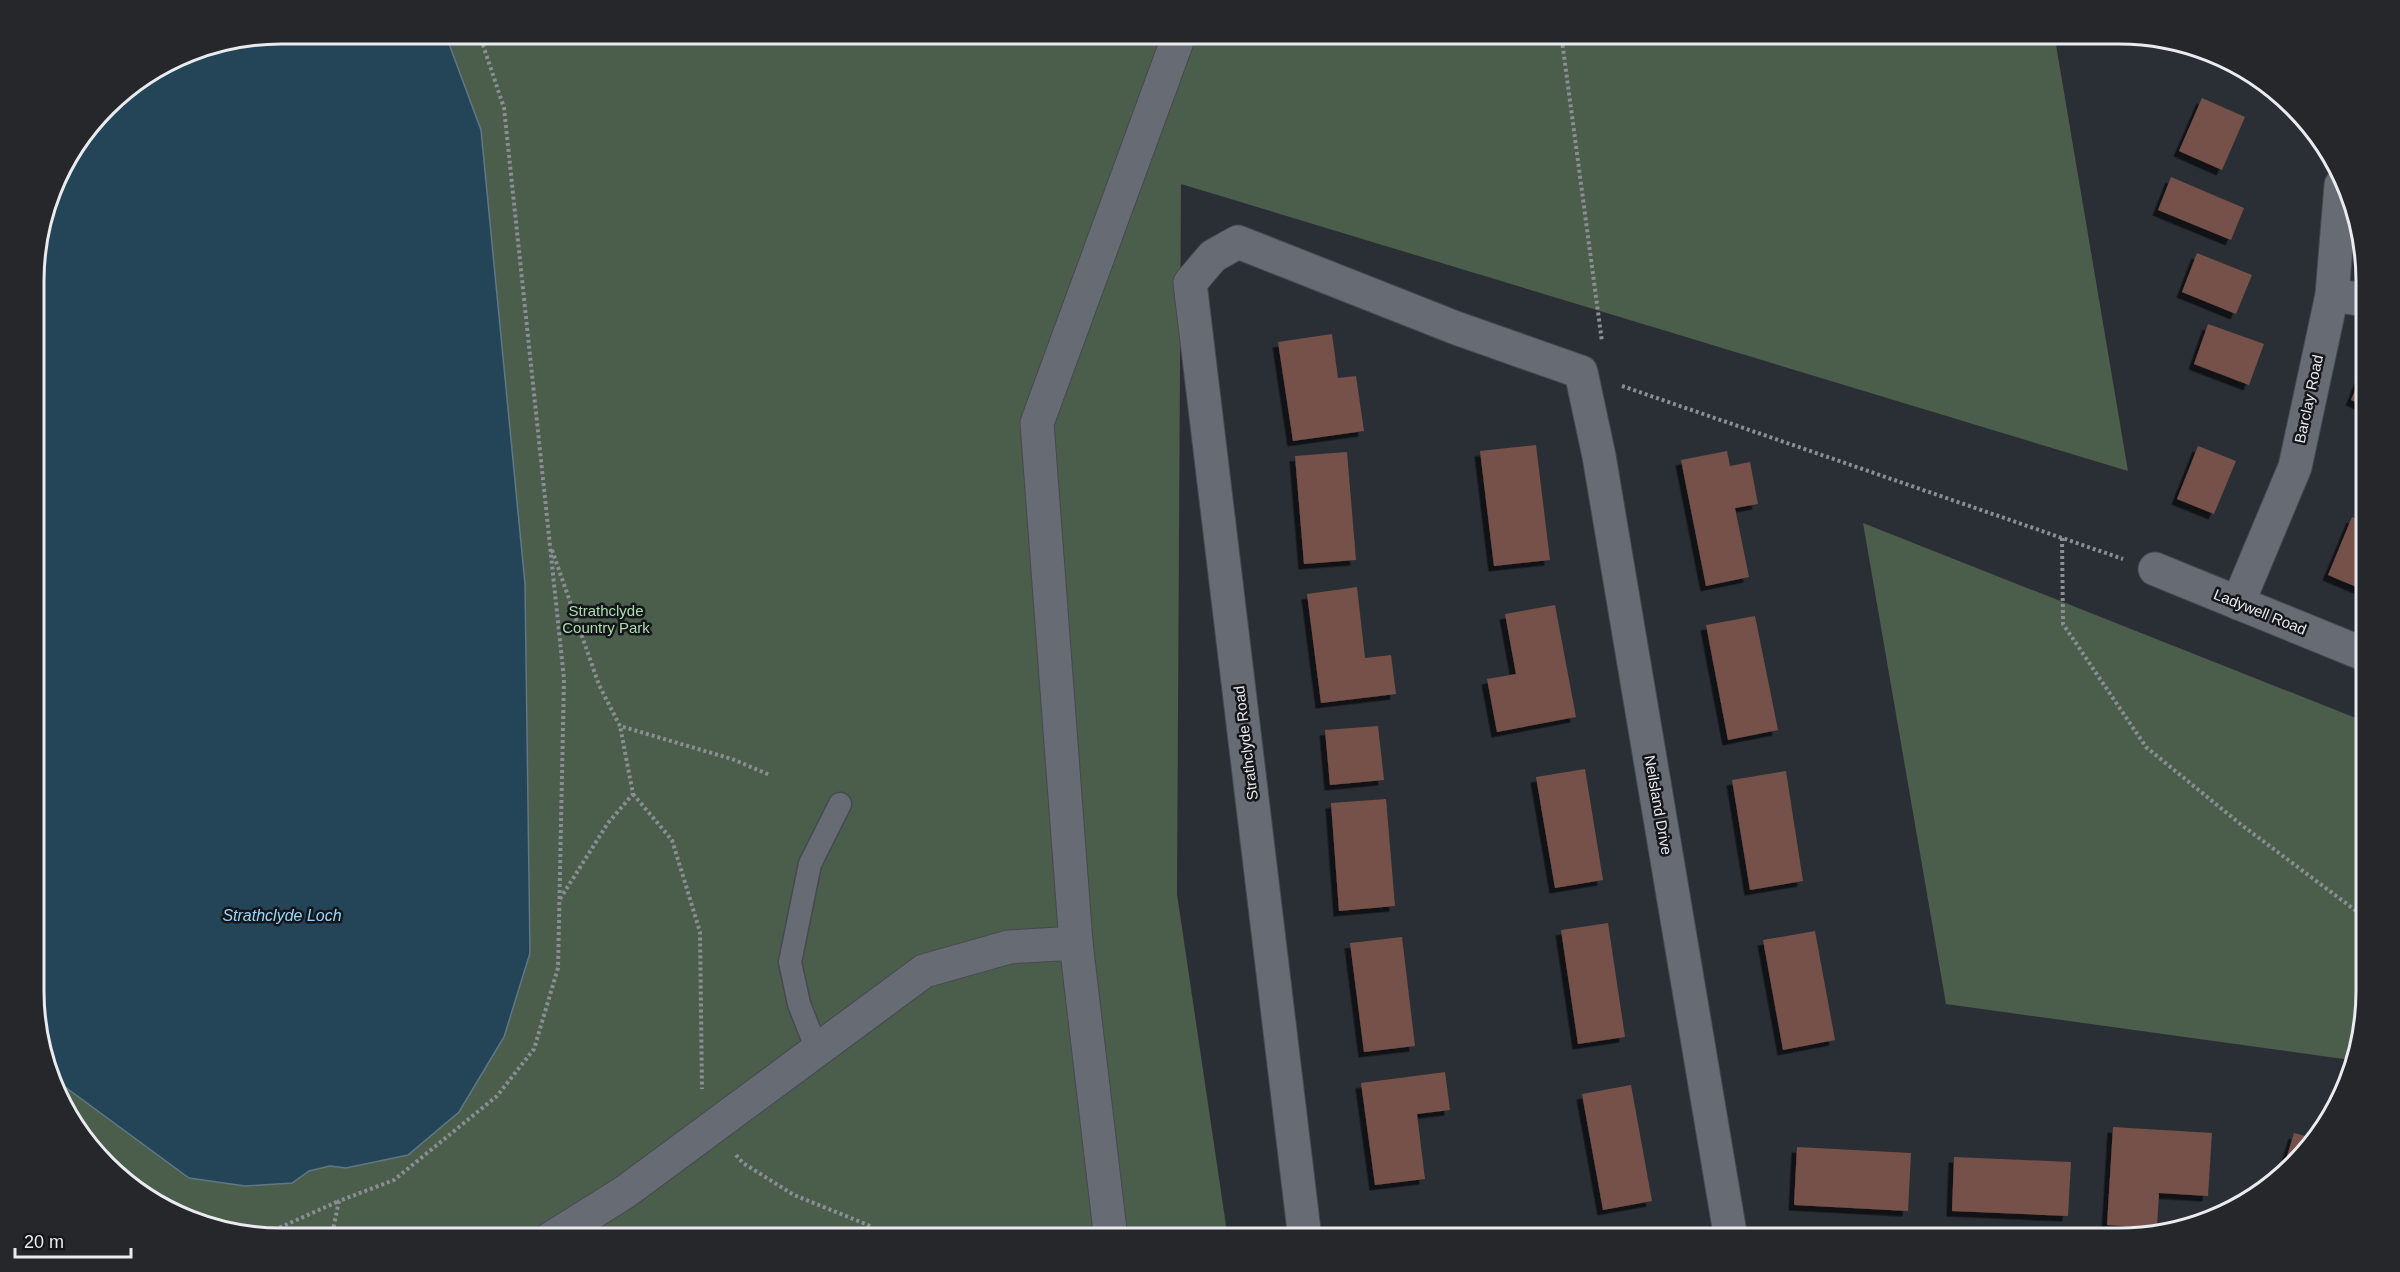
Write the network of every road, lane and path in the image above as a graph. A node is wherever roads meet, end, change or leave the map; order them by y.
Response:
1 (483, 44) edge
2 (1176, 44) edge
3 (1562, 44) edge
4 (2340, 195) edge
5 (2332, 295) junction
6 (2356, 299) edge
7 (1603, 346) dead end
8 (1581, 372) junction
9 (2061, 538) junction
10 (550, 543) junction
11 (2155, 569) joint
12 (2238, 603) junction
13 (2356, 651) edge
14 (620, 726) junction
15 (770, 775) dead end
16 (633, 794) junction
17 (840, 804) dead end
18 (559, 901) junction
19 (2356, 911) edge
20 (1077, 943) junction
21 (817, 1050) junction
22 (711, 1128) junction
23 (339, 1201) junction
24 (279, 1228) edge
25 (333, 1228) edge
26 (568, 1228) edge
27 (872, 1228) edge
28 (1110, 1228) edge
29 (1304, 1228) edge
30 (1729, 1228) edge

1 - 10 path
2 - 20 street
3 - 7 path
4 - 5 street, Barclay Road
5 - 6 street
5 - 12 street, Barclay Road
8 - 9 path
8 - 29 street, Strathclyde Road
8 - 30 street, Neilsland Drive
9 - 11 path
9 - 19 path
10 - 14 path
10 - 18 path
11 - 12 street, Ladywell Road
12 - 13 street, Ladywell Road
14 - 15 path
14 - 16 path
16 - 18 path
16 - 22 path
17 - 21 lane
18 - 23 path
20 - 21 street
20 - 28 street
21 - 22 street
22 - 26 street
22 - 27 path
23 - 24 path
23 - 25 path

